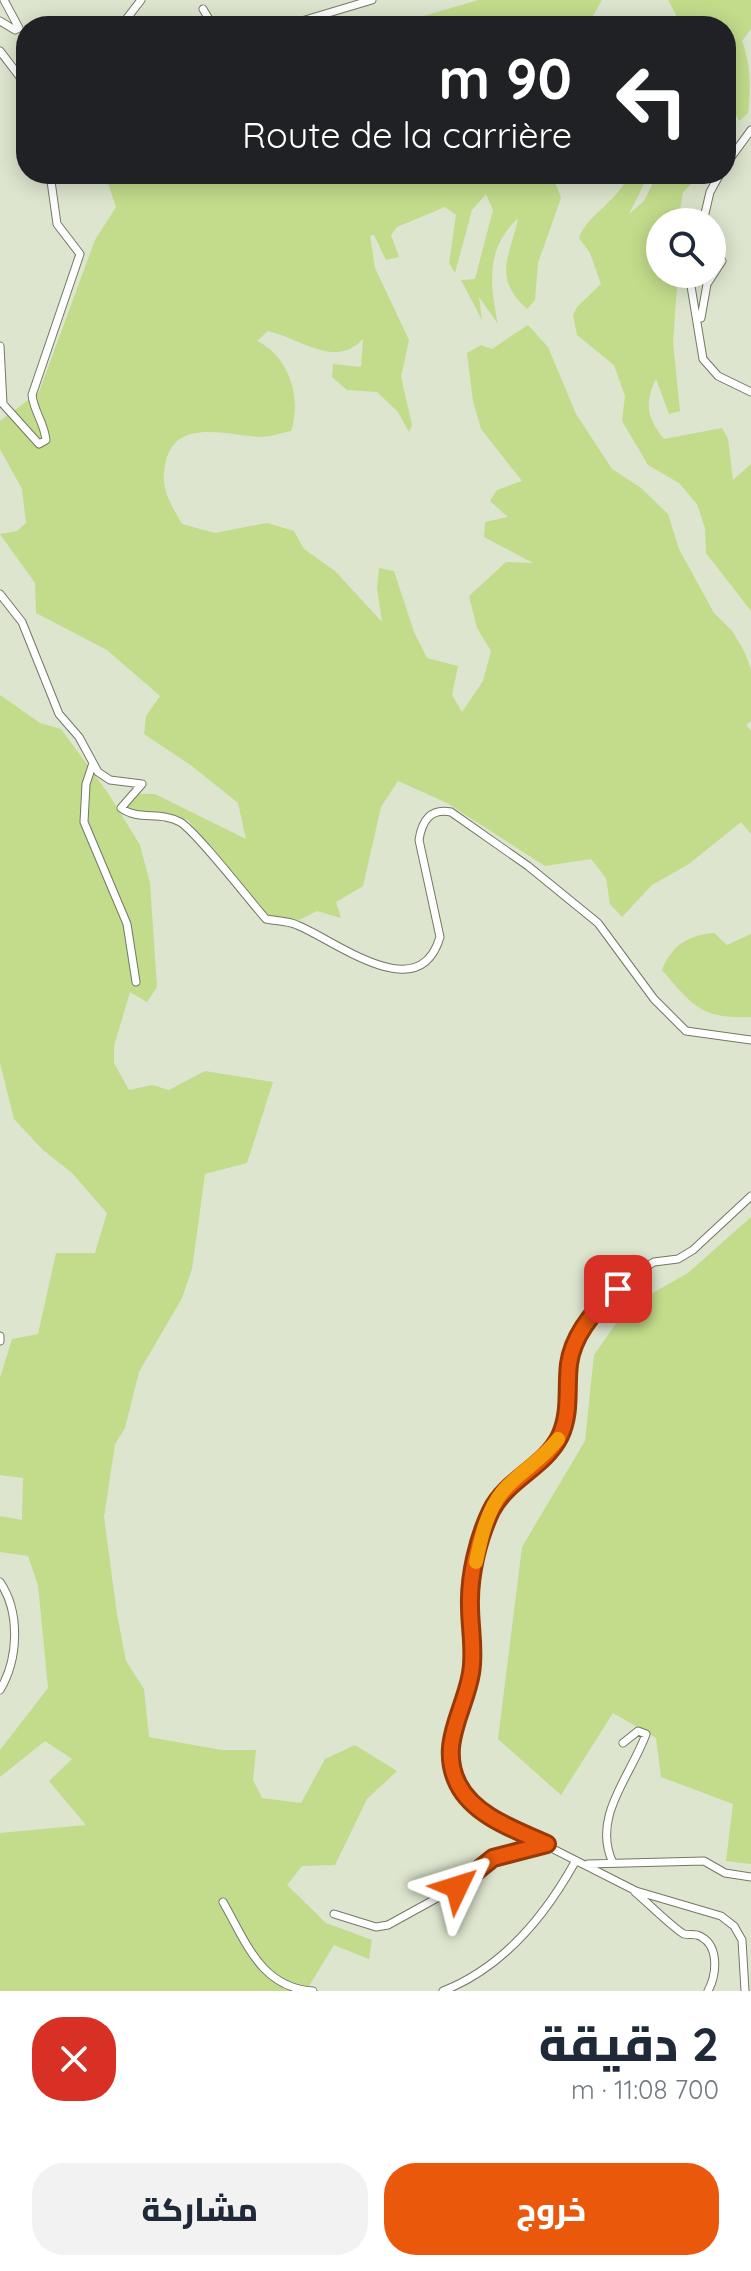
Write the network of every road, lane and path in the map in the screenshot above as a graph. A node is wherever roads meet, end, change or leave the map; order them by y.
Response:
1 (4, 0) edge
2 (141, 0) edge
3 (372, 0) edge
4 (203, 9) dead end
5 (129, 16) edge
6 (207, 16) edge
7 (318, 16) edge
8 (16, 22) edge
9 (0, 51) edge
10 (16, 72) edge
11 (751, 130) edge
12 (736, 150) edge
13 (51, 184) edge
14 (714, 184) edge
15 (706, 208) edge
16 (692, 288) edge
17 (706, 288) edge
18 (700, 324) junction
19 (0, 346) edge
20 (751, 392) edge
21 (0, 594) edge
22 (93, 762) junction
23 (136, 982) dead end
24 (751, 1040) edge
25 (751, 1196) edge
26 (0, 1582) edge
27 (0, 1690) edge
28 (623, 1743) dead end
29 (547, 1844) junction
30 (575, 1862) junction
31 (613, 1863) junction
32 (585, 1864) junction
33 (751, 1877) edge
34 (628, 1886) junction
35 (223, 1902) dead end
36 (334, 1914) dead end
37 (313, 1991) edge
38 (443, 1991) edge
39 (708, 1991) edge
40 (745, 1991) edge

1 - 8 street
2 - 5 street
3 - 7 street
4 - 6 street
9 - 10 street
11 - 12 street
13 - 19 street
14 - 15 street
16 - 18 street
17 - 18 street
18 - 20 street
21 - 22 street
22 - 23 street
22 - 24 street
25 - 29 street
26 - 27 street
28 - 31 street
29 - 30 street
29 - 36 street
30 - 32 street
30 - 38 street
31 - 32 street
31 - 33 street
32 - 34 street
34 - 39 street
34 - 40 street
35 - 37 street

